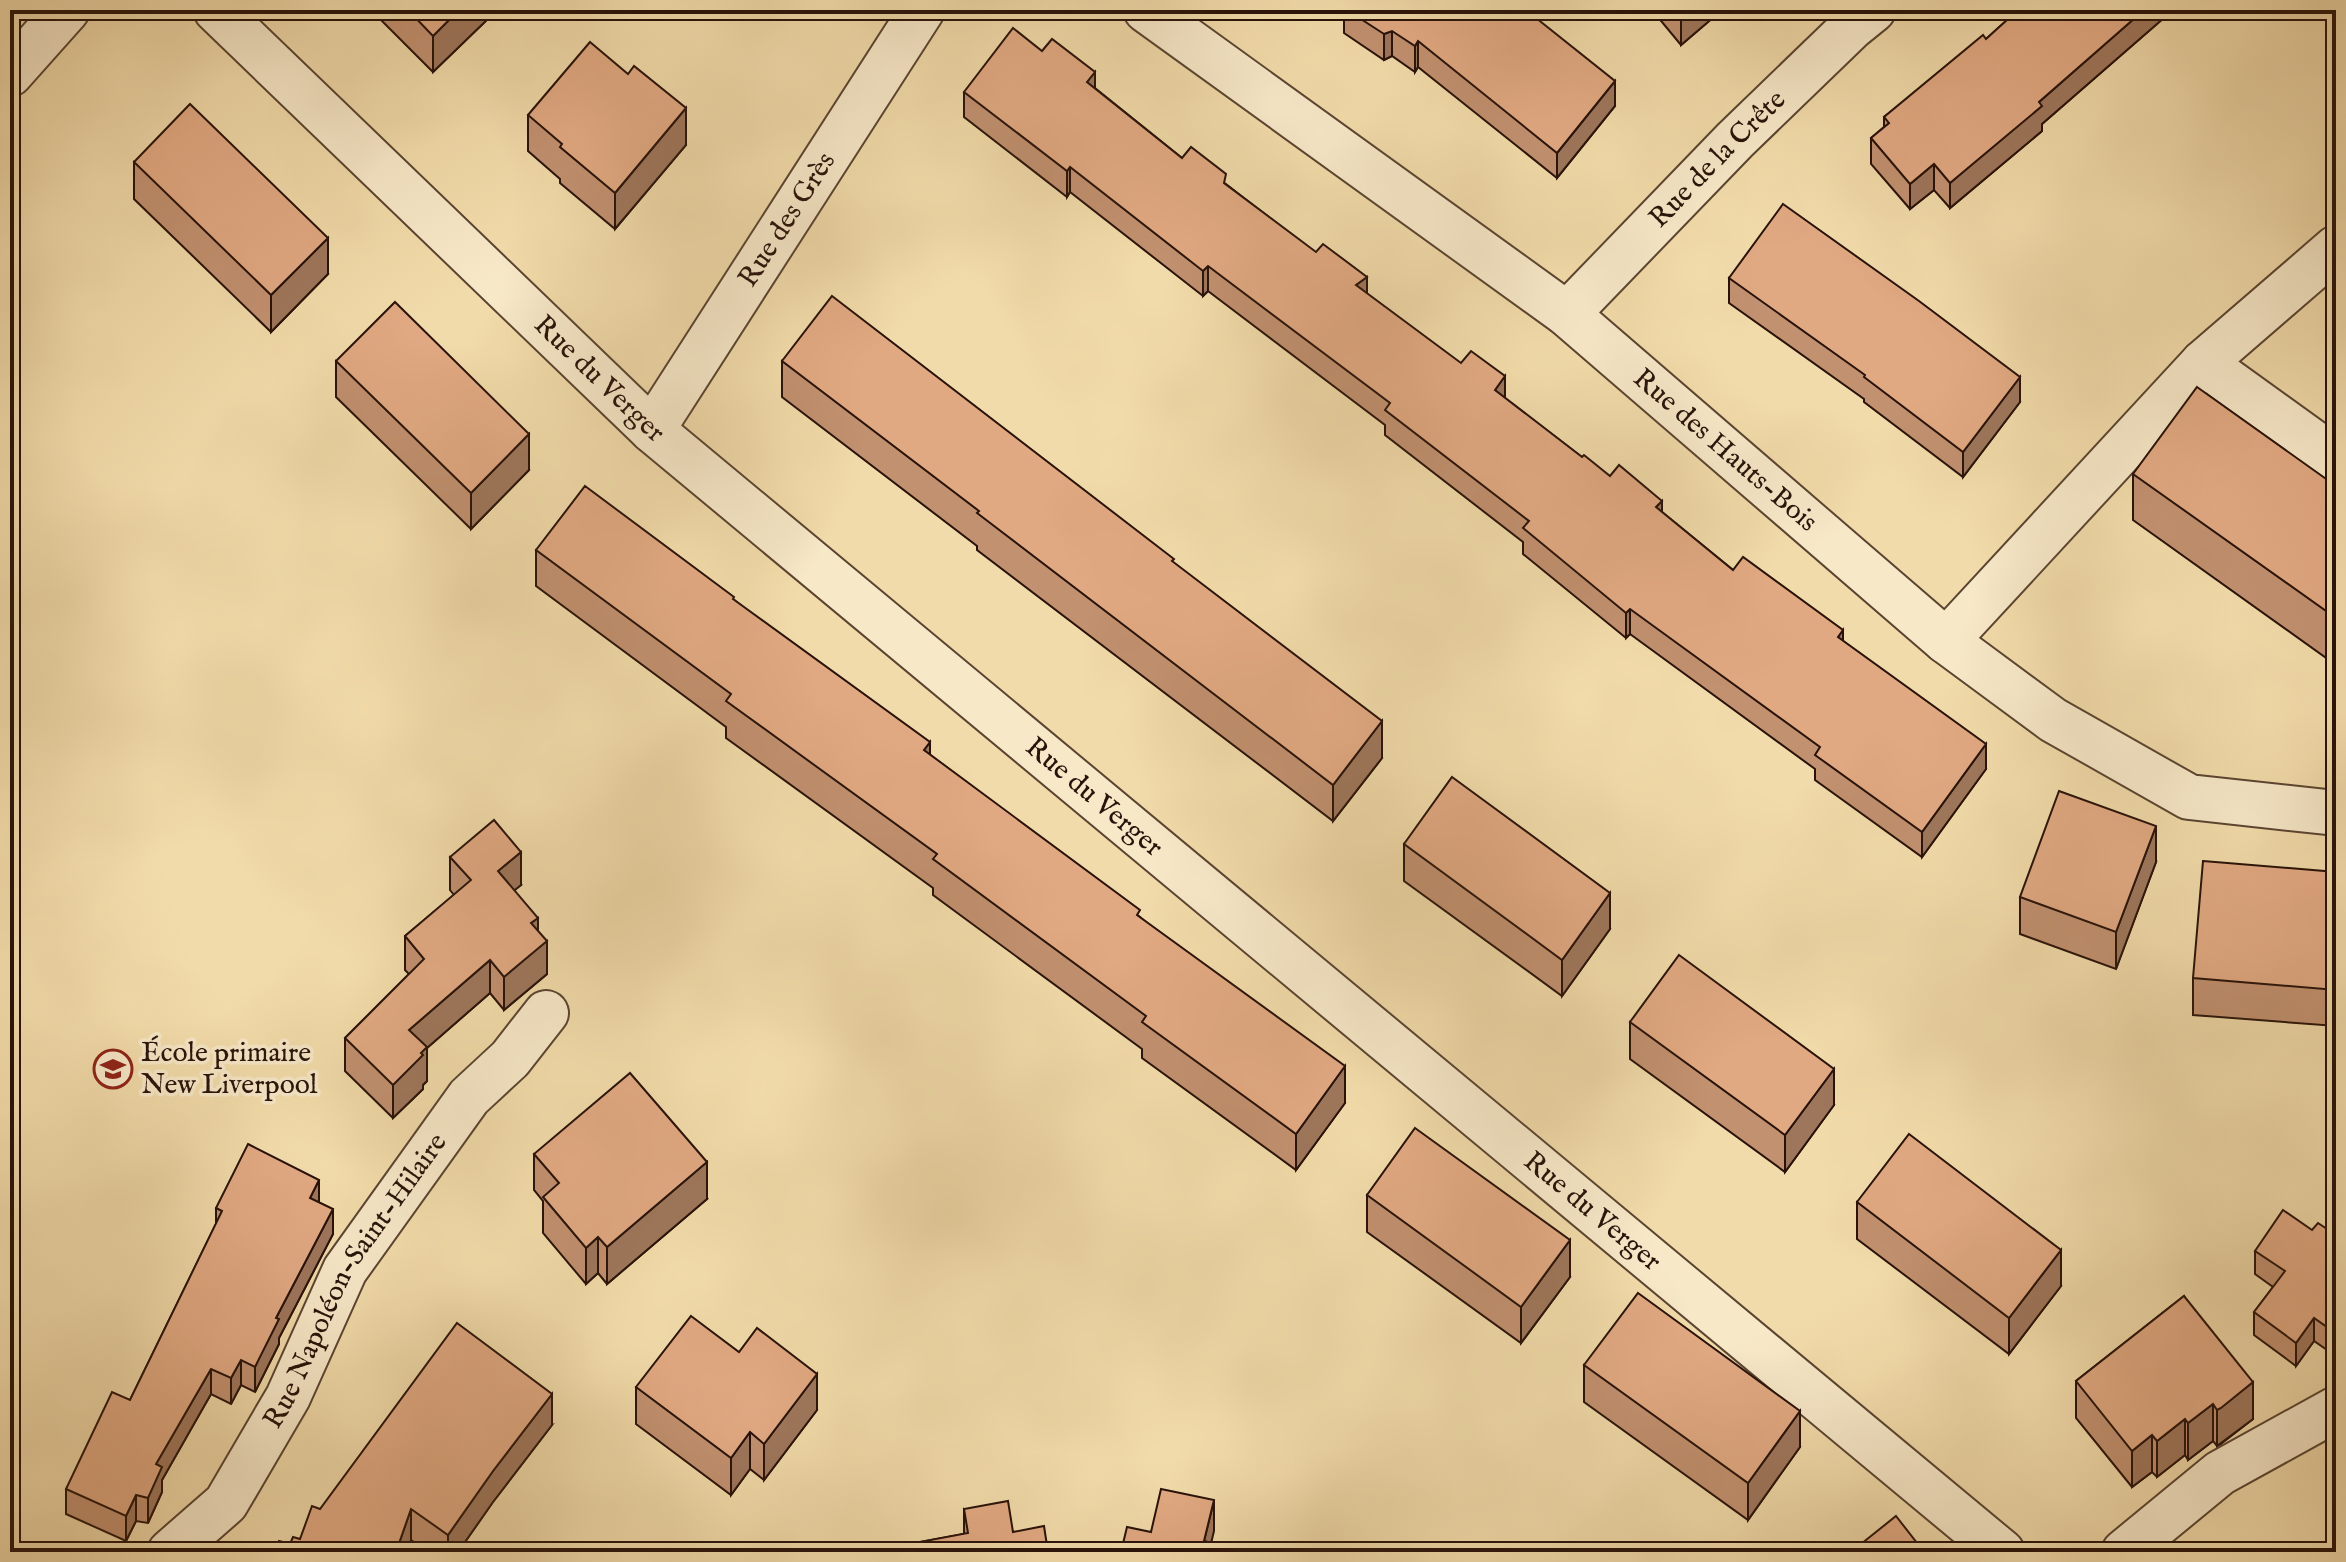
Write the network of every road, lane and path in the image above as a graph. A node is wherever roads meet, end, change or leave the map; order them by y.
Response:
1 (67, 10) edge
2 (216, 10) edge
3 (922, 10) edge
4 (1146, 10) edge
5 (1873, 10) edge
6 (10, 74) edge
7 (2336, 248) edge
8 (1567, 314) junction
9 (2203, 363) junction
10 (652, 430) junction
11 (2336, 459) edge
12 (1946, 641) junction
13 (2336, 813) edge
14 (546, 1013) dead end
15 (2336, 1409) edge
16 (170, 1552) edge
17 (2002, 1552) edge
18 (2124, 1552) edge

1 - 6 street
2 - 10 street, Rue du Verger
3 - 10 street, Rue des Grès
4 - 8 street, Rue des Hauts-Bois
5 - 8 street, Rue de la Crête
7 - 9 street
8 - 12 street, Rue des Hauts-Bois
9 - 11 street
9 - 12 street
10 - 17 street, Rue du Verger
12 - 13 street, Rue des Hauts-Bois
14 - 16 street, Rue Napoléon-Saint-Hilaire
15 - 18 street

